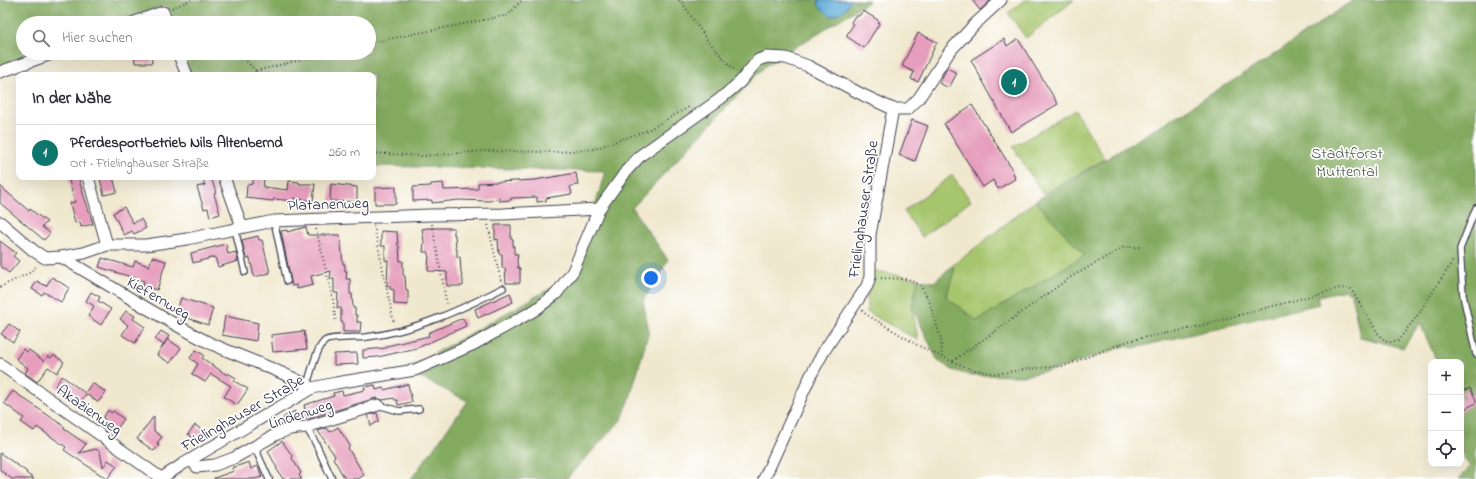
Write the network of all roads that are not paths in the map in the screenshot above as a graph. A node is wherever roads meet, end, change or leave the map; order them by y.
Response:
1 (1001, 0) edge
2 (152, 16) edge
3 (164, 16) edge
4 (34, 60) edge
5 (181, 60) edge
6 (0, 72) edge
7 (185, 72) edge
8 (893, 109) junction
9 (89, 180) edge
10 (225, 180) edge
11 (1476, 208) edge
12 (599, 209) junction
13 (274, 221) junction
14 (0, 222) edge
15 (239, 228) junction
16 (107, 245) junction
17 (61, 257) junction
18 (245, 272) dead end
19 (287, 281) dead end
20 (503, 288) road end
21 (1476, 354) edge
22 (0, 364) edge
23 (310, 387) junction
24 (378, 405) joint
25 (419, 409) dead end
26 (306, 427) junction
27 (254, 446) junction
28 (191, 460) junction
29 (161, 479) edge
30 (269, 479) edge
31 (332, 479) edge
32 (764, 479) edge

1 - 8 street
2 - 3 street
4 - 6 street
5 - 7 street
8 - 12 street, Frielinghauser Straße
8 - 32 street, Frielinghauser Straße
9 - 16 street
10 - 15 street
11 - 21 lane
12 - 13 street, Platanenweg
12 - 23 street, Frielinghauser Straße
13 - 15 street, Platanenweg
13 - 19 lane
14 - 17 street
15 - 16 street, Platanenweg
15 - 18 lane
16 - 17 street, Platanenweg
17 - 23 street, Kiefernweg
20 - 23 lane
22 - 29 street, Akazienweg
23 - 28 street, Frielinghauser Straße
24 - 25 lane
24 - 26 street, Lindenweg
26 - 27 street, Lindenweg
26 - 31 lane
27 - 28 street, Lindenweg
27 - 30 lane
28 - 29 street, Frielinghauser Straße

